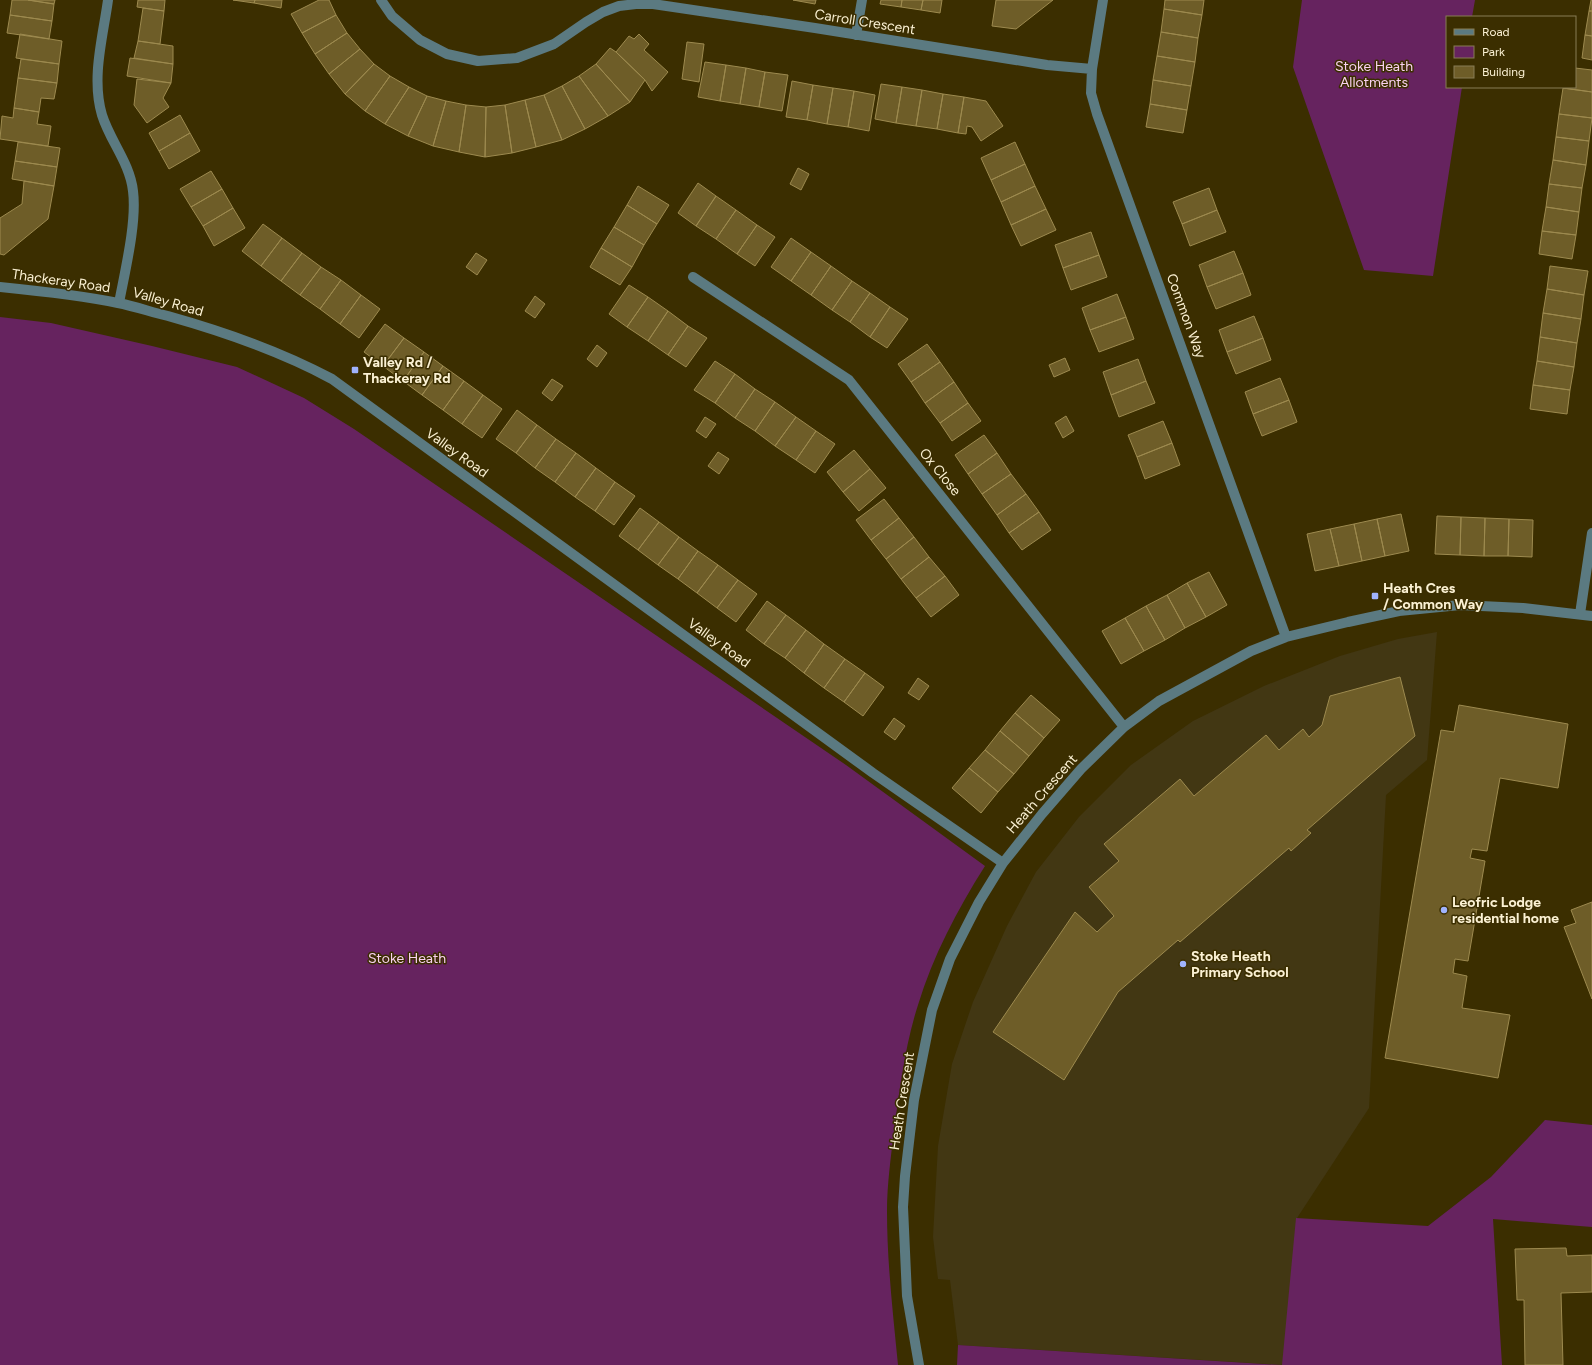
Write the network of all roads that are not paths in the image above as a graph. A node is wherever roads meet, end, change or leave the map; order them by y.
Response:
1 (108, 0) edge
2 (381, 0) edge
3 (862, 0) edge
4 (1103, 0) edge
5 (618, 3) edge
6 (856, 35) junction
7 (1092, 69) junction
8 (693, 277) dead end
9 (0, 287) edge
10 (119, 303) junction
11 (1592, 533) edge
12 (1580, 614) junction
13 (1592, 616) edge
14 (1286, 638) junction
15 (1124, 727) junction
16 (1002, 863) junction
17 (920, 1365) edge

1 - 10 street, Valley Road
2 - 5 street, Carroll Crescent
3 - 6 street
4 - 7 street, Common Way
5 - 6 street, Carroll Crescent
6 - 7 street, Carroll Crescent
7 - 14 street, Common Way
8 - 15 street, Ox Close
9 - 10 street, Thackeray Road
10 - 16 street, Valley Road
11 - 12 street
12 - 13 street, Heath Crescent
12 - 14 street, Heath Crescent
14 - 15 street, Heath Crescent
15 - 16 street, Heath Crescent
16 - 17 street, Heath Crescent

